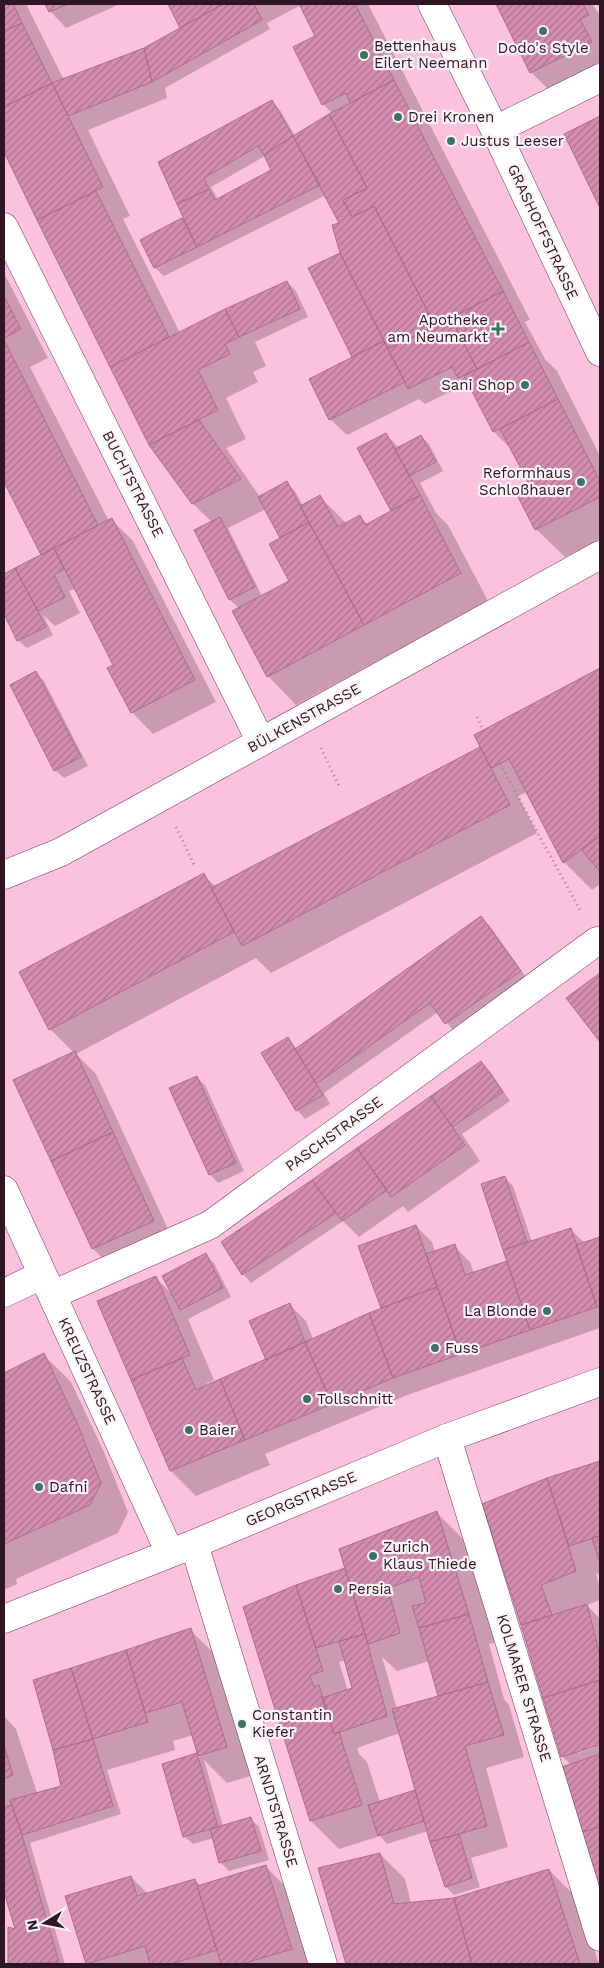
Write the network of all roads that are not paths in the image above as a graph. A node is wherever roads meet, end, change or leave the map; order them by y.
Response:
1 (432, 4) edge
2 (600, 78) edge
3 (495, 130) junction
4 (4, 227) edge
5 (600, 352) edge
6 (600, 555) edge
7 (261, 742) junction
8 (4, 875) edge
9 (597, 941) road end
10 (4, 1190) edge
11 (47, 1285) junction
12 (4, 1293) edge
13 (600, 1382) edge
14 (447, 1438) junction
15 (182, 1548) junction
16 (4, 1619) edge
17 (600, 1937) edge
18 (323, 1964) edge

1 - 3 street, GRASHOFFSTRASSE
2 - 3 street
3 - 5 street, GRASHOFFSTRASSE
4 - 7 street, BUCHTSTRASSE
6 - 7 street, BÜLKENSTRASSE
7 - 8 street, BÜLKENSTRASSE
9 - 11 street, PASCHSTRASSE
10 - 11 street, KREUZSTRASSE
11 - 12 street, PASCHSTRASSE
11 - 15 street, KREUZSTRASSE
13 - 14 street, GEORGSTRASSE
14 - 15 street, GEORGSTRASSE
14 - 17 street, KOLMARER STRASSE
15 - 16 street, GEORGSTRASSE
15 - 18 street, ARNDTSTRASSE

